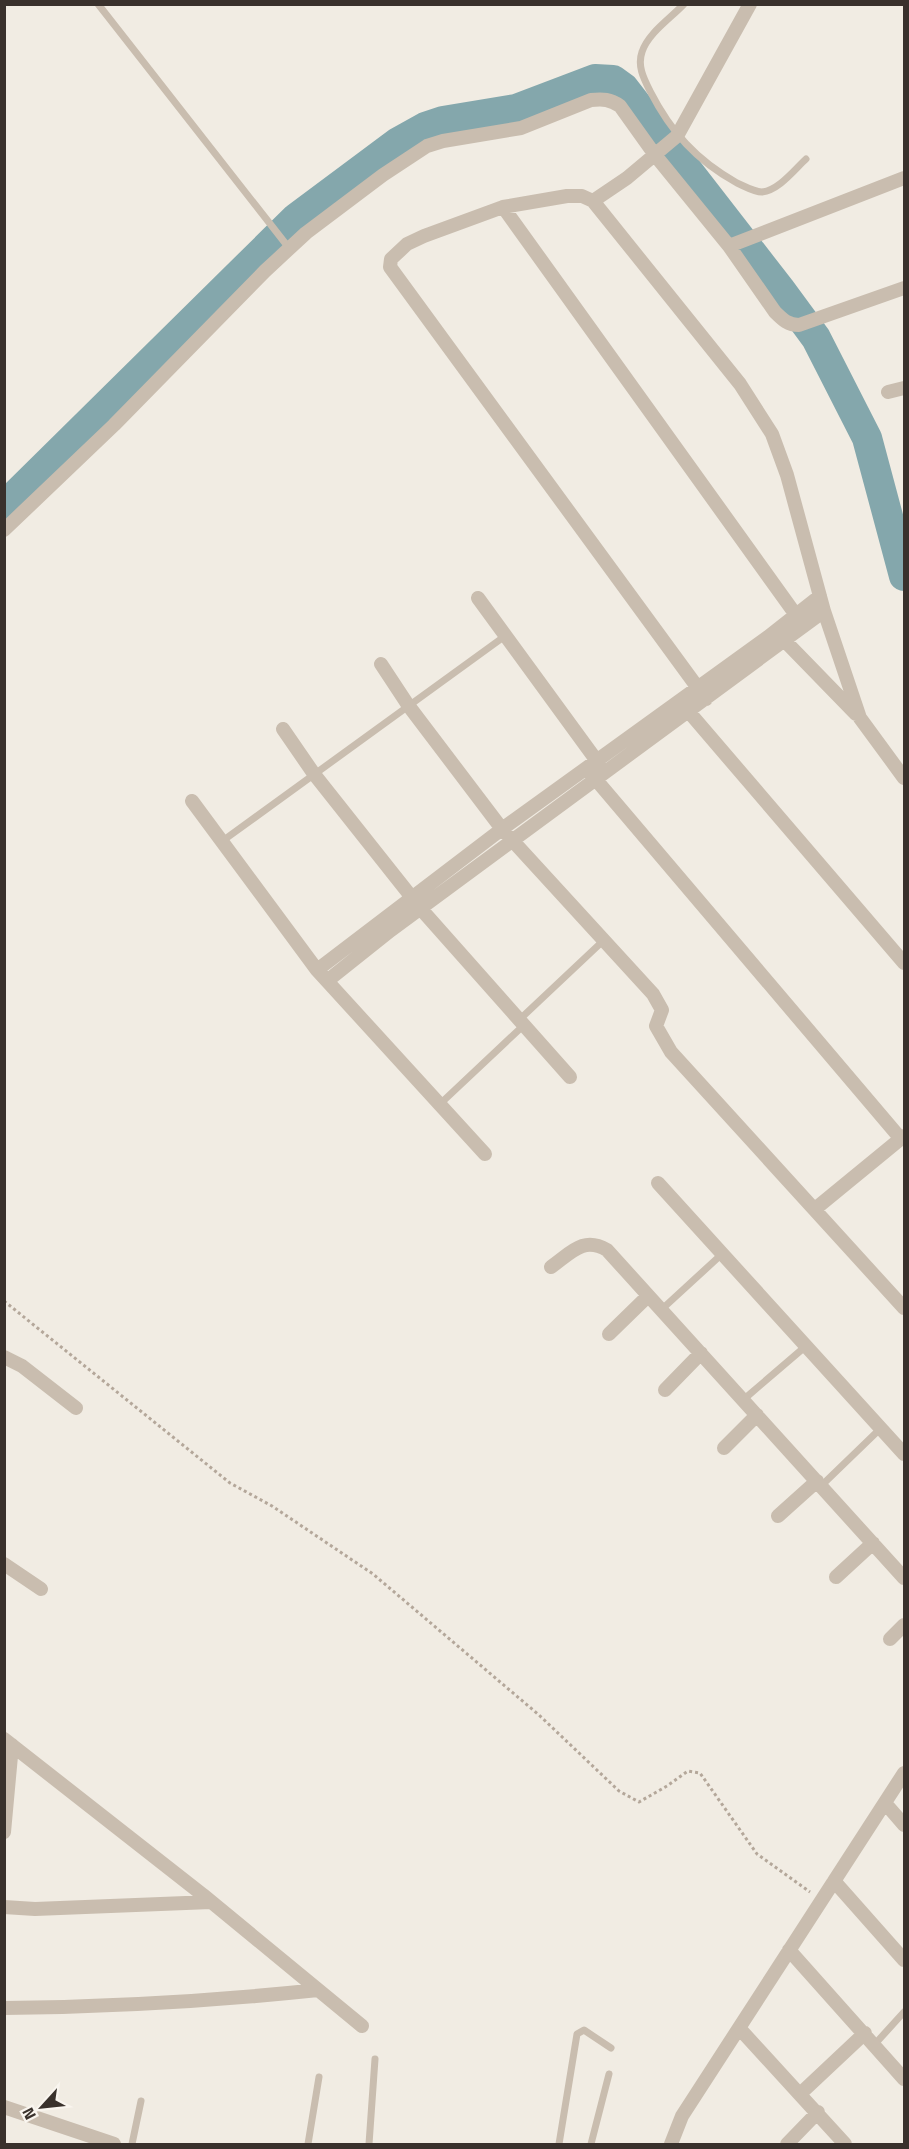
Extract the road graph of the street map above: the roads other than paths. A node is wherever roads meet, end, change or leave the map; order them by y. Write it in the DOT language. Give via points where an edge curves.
graph roads {
  1 [pos="98,4"];
  2 [pos="684,4"];
  3 [pos="750,4"];
  4 [pos="677,136"];
  5 [pos="655,155"];
  6 [pos="806,159"];
  7 [pos="904,178"];
  8 [pos="593,201"];
  9 [pos="503,207"];
  10 [pos="733,245"];
  11 [pos="289,248"];
  12 [pos="904,288"];
  13 [pos="904,388"];
  14 [pos="888,392"];
  15 [pos="4,530"];
  16 [pos="820,596"];
  17 [pos="478,598"];
  18 [pos="824,611"];
  19 [pos="800,621"];
  20 [pos="505,636"];
  21 [pos="785,641"];
  22 [pos="381,664"];
  23 [pos="702,693"];
  24 [pos="408,705"];
  25 [pos="684,706"];
  26 [pos="860,718"];
  27 [pos="283,729"];
  28 [pos="596,770"];
  29 [pos="314,774"];
  30 [pos="904,778"];
  31 [pos="192,801"];
  32 [pos="502,829"];
  33 [pos="513,840"];
  34 [pos="221,842"];
  35 [pos="416,904"];
  36 [pos="604,940"];
  37 [pos="904,963"];
  38 [pos="317,970"];
  39 [pos="327,981"];
  40 [pos="521,1023"];
  41 [pos="570,1077"];
  42 [pos="440,1104"];
  43 [pos="903,1138"];
  44 [pos="485,1154"];
  45 [pos="658,1183"];
  46 [pos="815,1209"];
  47 [pos="722,1254"];
  48 [pos="551,1267"];
  49 [pos="648,1296"];
  50 [pos="904,1308"];
  51 [pos="661,1310"];
  52 [pos="609,1334"];
  53 [pos="806,1346"];
  54 [pos="700,1353"];
  55 [pos="4,1357"];
  56 [pos="665,1390"];
  57 [pos="743,1400"];
  58 [pos="76,1408"];
  59 [pos="757,1415"];
  60 [pos="881,1428"];
  61 [pos="724,1448"];
  62 [pos="904,1454"];
  63 [pos="819,1484"];
  64 [pos="778,1516"];
  65 [pos="873,1543"];
  66 [pos="4,1564"];
  67 [pos="903,1574"];
  68 [pos="836,1577"];
  69 [pos="41,1589"];
  70 [pos="904,1625"];
  71 [pos="890,1639"];
  72 [pos="8,1742"];
  73 [pos="904,1773"];
  74 [pos="885,1803"];
  75 [pos="904,1825"];
  76 [pos="4,1832"];
  77 [pos="834,1881"];
  78 [pos="211,1902"];
  79 [pos="4,1907"];
  80 [pos="789,1950"];
  81 [pos="904,1960"];
  82 [pos="318,1990"];
  83 [pos="4,2008"];
  84 [pos="904,2012"];
  85 [pos="362,2026"];
  86 [pos="739,2028"];
  87 [pos="865,2033"];
  88 [pos="875,2044"];
  89 [pos="611,2048"];
  90 [pos="375,2059"];
  91 [pos="609,2074"];
  92 [pos="320,2077"];
  93 [pos="904,2079"];
  94 [pos="800,2094"];
  95 [pos="141,2101"];
  96 [pos="4,2107"];
  97 [pos="818,2112"];
  98 [pos="114,2145"];
  99 [pos="132,2145"];
  100 [pos="308,2145"];
  101 [pos="369,2145"];
  102 [pos="559,2145"];
  103 [pos="591,2145"];
  104 [pos="671,2145"];
  105 [pos="787,2145"];
  106 [pos="845,2145"];
  1 -- 11 [label="lane"];
  2 -- 4 [label="lane" via="651,37 640,60 642,75"];
  3 -- 4 [label="street"];
  4 -- 5 [label="street"];
  4 -- 6 [label="lane" via="724,176 761,192 773,189"];
  5 -- 8 [label="street"];
  5 -- 10 [label="street"];
  5 -- 11 [label="street" via="620,106 613,101 591,100 520,129 427,146"];
  7 -- 10 [label="street"];
  8 -- 9 [label="street" via="567,196"];
  8 -- 16 [label="street" via="740,384 772,434"];
  9 -- 19 [label="street"];
  9 -- 23 [label="street" via="407,244 391,259 390,267"];
  10 -- 12 [label="street" via="775,312 791,325 819,320"];
  11 -- 15 [label="street"];
  13 -- 14 [label="street"];
  16 -- 18 [label="street"];
  16 -- 19 [label="street"];
  17 -- 20 [label="street"];
  18 -- 19 [label="street"];
  18 -- 26 [label="street"];
  19 -- 21 [label="street"];
  19 -- 23 [label="street"];
  20 -- 24 [label="lane"];
  20 -- 28 [label="street"];
  21 -- 23 [label="street"];
  21 -- 26 [label="street"];
  22 -- 24 [label="street"];
  23 -- 25 [label="street"];
  24 -- 29 [label="lane"];
  24 -- 32 [label="street"];
  25 -- 28 [label="street"];
  25 -- 37 [label="street"];
  26 -- 30 [label="street"];
  27 -- 29 [label="street"];
  28 -- 32 [label="street"];
  28 -- 33 [label="street"];
  28 -- 43 [label="street"];
  29 -- 34 [label="lane"];
  29 -- 35 [label="street"];
  31 -- 34 [label="street"];
  32 -- 33 [label="street"];
  32 -- 35 [label="street"];
  33 -- 35 [label="street"];
  33 -- 36 [label="street"];
  34 -- 38 [label="street"];
  35 -- 38 [label="street"];
  35 -- 39 [label="street"];
  35 -- 40 [label="street"];
  36 -- 40 [label="lane"];
  36 -- 46 [label="street" via="659,1003 662,1010 656,1026 670,1052"];
  38 -- 39 [label="street"];
  39 -- 42 [label="street"];
  40 -- 41 [label="street"];
  40 -- 42 [label="lane"];
  42 -- 44 [label="street"];
  43 -- 46 [label="street"];
  45 -- 47 [label="street"];
  46 -- 50 [label="street"];
  47 -- 51 [label="lane"];
  47 -- 53 [label="street"];
  48 -- 49 [label="street" via="578,1247 598,1245"];
  49 -- 51 [label="street"];
  49 -- 52 [label="street"];
  51 -- 54 [label="street"];
  53 -- 57 [label="lane"];
  53 -- 60 [label="street"];
  54 -- 56 [label="street"];
  54 -- 57 [label="street"];
  55 -- 58 [label="street" via="22,1366"];
  57 -- 59 [label="street"];
  59 -- 61 [label="street"];
  59 -- 63 [label="street"];
  60 -- 62 [label="street"];
  60 -- 63 [label="lane"];
  63 -- 64 [label="street"];
  63 -- 65 [label="street"];
  65 -- 67 [label="street"];
  65 -- 68 [label="street"];
  66 -- 69 [label="street"];
  70 -- 71 [label="street"];
  72 -- 76 [label="street"];
  72 -- 78 [label="street"];
  73 -- 74 [label="street"];
  74 -- 75 [label="street"];
  74 -- 77 [label="street"];
  77 -- 80 [label="street"];
  77 -- 81 [label="street"];
  78 -- 79 [label="street"];
  78 -- 82 [label="street"];
  80 -- 86 [label="street"];
  80 -- 87 [label="street"];
  82 -- 83 [label="street" via="244,1998"];
  82 -- 85 [label="street"];
  84 -- 88 [label="lane"];
  86 -- 94 [label="street"];
  86 -- 104 [label="street" via="682,2116"];
  87 -- 88 [label="street"];
  87 -- 94 [label="street"];
  88 -- 93 [label="street"];
  89 -- 102 [label="lane" via="584,2030 577,2034"];
  90 -- 101 [label="lane"];
  91 -- 103 [label="lane"];
  92 -- 100 [label="lane"];
  94 -- 97 [label="street"];
  95 -- 99 [label="lane"];
  96 -- 98 [label="street"];
  97 -- 105 [label="street"];
  97 -- 106 [label="street"];
}
